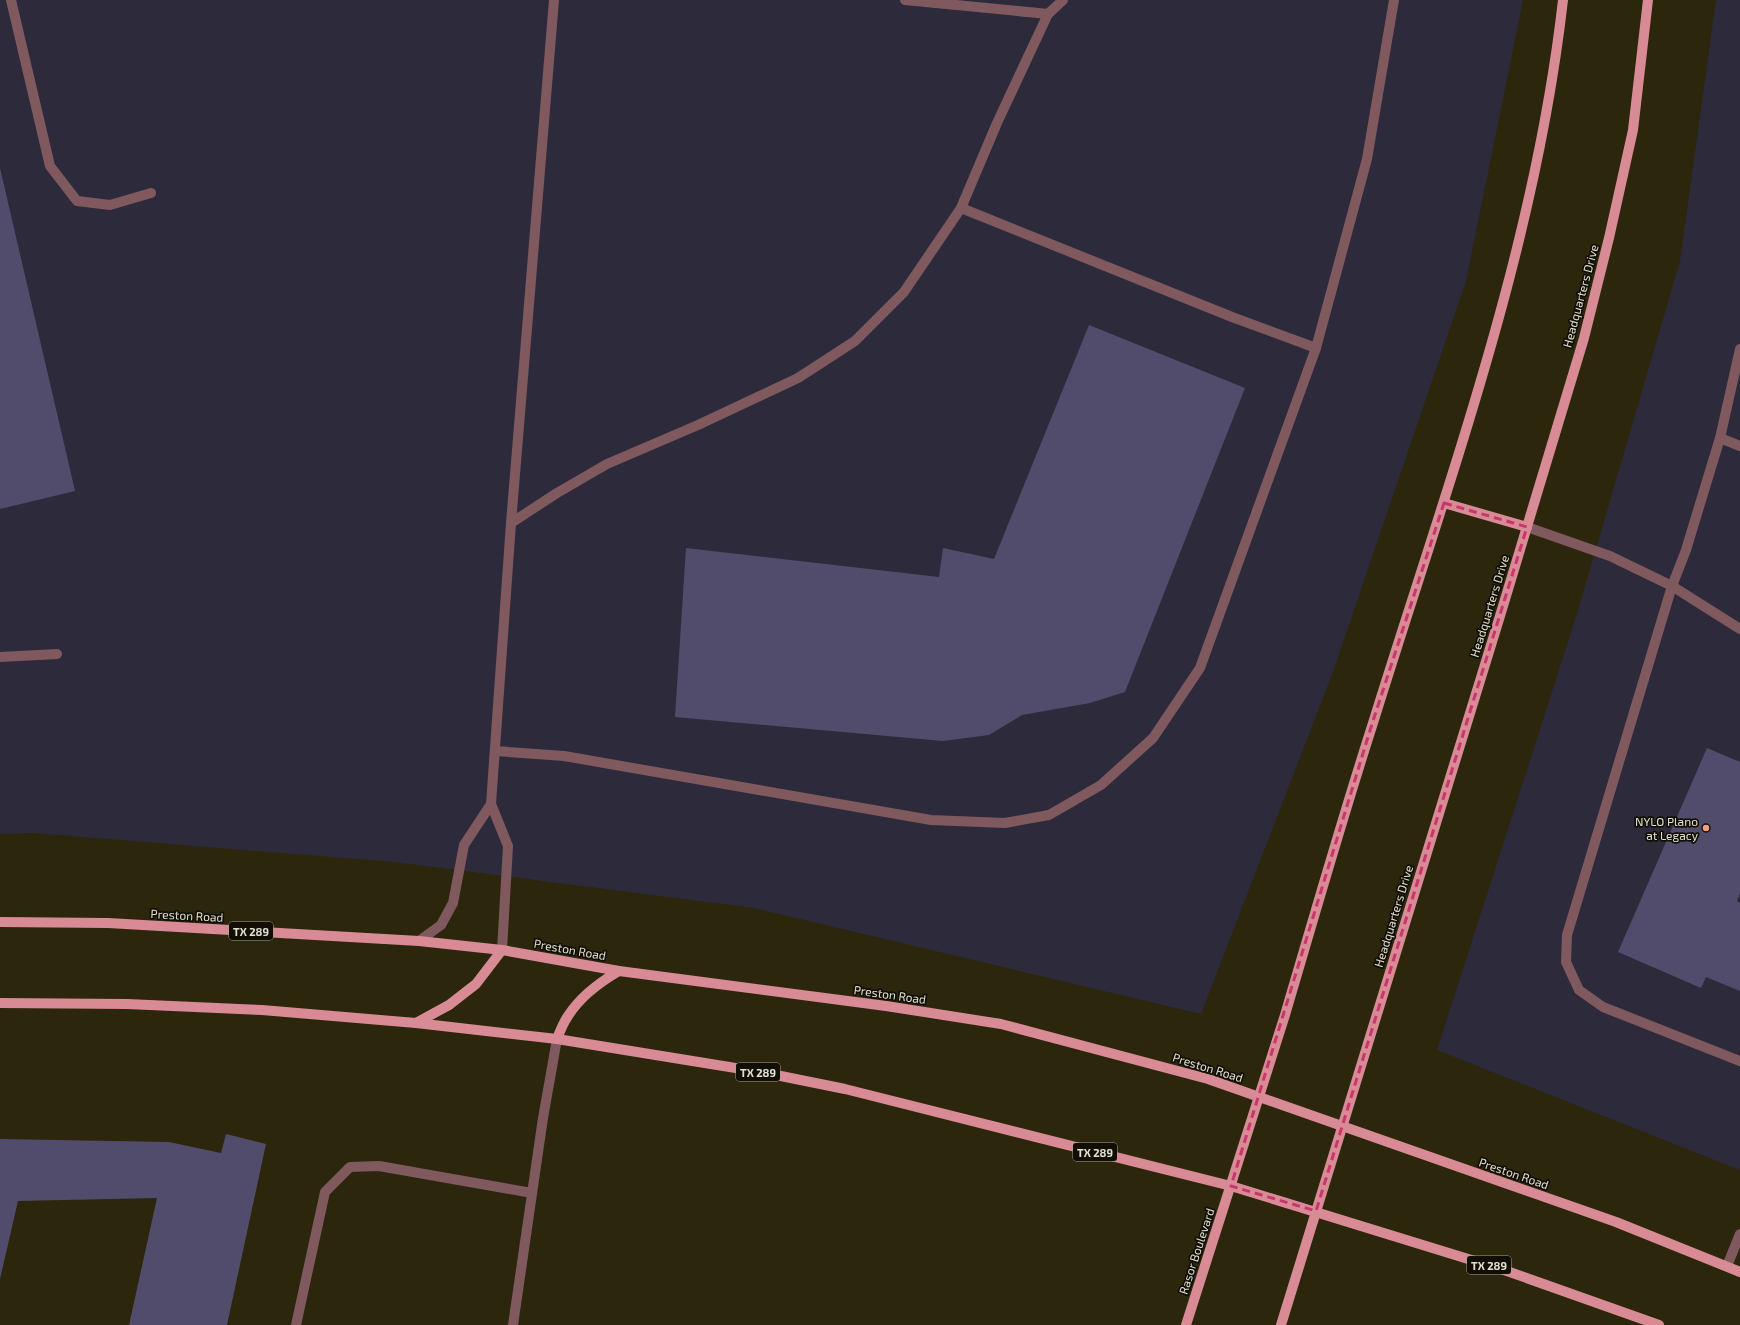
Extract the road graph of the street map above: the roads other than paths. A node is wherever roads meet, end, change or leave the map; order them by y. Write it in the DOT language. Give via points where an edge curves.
graph roads {
  1 [pos="11,0"];
  2 [pos="554,0"];
  3 [pos="905,0"];
  4 [pos="1063,0"];
  5 [pos="1394,0"];
  6 [pos="1562,0"];
  7 [pos="1648,0"];
  8 [pos="1048,14"];
  9 [pos="151,193"];
  10 [pos="961,208"];
  11 [pos="1316,348"];
  12 [pos="1740,349"];
  13 [pos="1720,438"];
  14 [pos="1740,446"];
  15 [pos="1444,504"];
  16 [pos="511,523"];
  17 [pos="1527,527"];
  18 [pos="1672,586"];
  19 [pos="1740,629"];
  20 [pos="57,654"];
  21 [pos="0,656"];
  22 [pos="494,751"];
  23 [pos="491,804"];
  24 [pos="0,922"];
  25 [pos="419,941"];
  26 [pos="502,950"];
  27 [pos="619,971"];
  28 [pos="0,1003"];
  29 [pos="416,1023"];
  30 [pos="556,1038"];
  31 [pos="1740,1062"];
  32 [pos="1259,1097"];
  33 [pos="1342,1126"];
  34 [pos="1231,1186"];
  35 [pos="532,1193"];
  36 [pos="1316,1211"];
  37 [pos="1740,1234"];
  38 [pos="1727,1266"];
  39 [pos="1740,1272"];
  40 [pos="296,1325"];
  41 [pos="513,1325"];
  42 [pos="1186,1325"];
  43 [pos="1281,1325"];
  44 [pos="1659,1325"];
  1 -- 9 [label="street" via="50,166 77,201 110,205"];
  2 -- 16 [label="street"];
  3 -- 8 [label="street"];
  4 -- 8 [label="street"];
  5 -- 11 [label="street" via="1367,159"];
  6 -- 15 [label="main road" via="1545,115 1520,236 1479,389"];
  7 -- 17 [label="main road, Headquarters Drive" via="1633,130 1609,238 1584,338"];
  8 -- 10 [label="street"];
  10 -- 11 [label="street" via="1232,318"];
  10 -- 16 [label="street" via="904,292 856,341 798,378 607,464"];
  11 -- 22 [label="street" via="1200,668 1153,738 1101,785 1050,815 1005,823 931,820 564,756"];
  12 -- 13 [label="street"];
  13 -- 14 [label="street"];
  13 -- 18 [label="street" via="1686,550"];
  15 -- 17 [label="main road"];
  15 -- 32 [label="main road" via="1372,724"];
  16 -- 22 [label="street"];
  17 -- 18 [label="street" via="1610,556"];
  17 -- 33 [label="main road, Headquarters Drive"];
  18 -- 19 [label="street"];
  18 -- 31 [label="street" via="1567,935 1566,962 1579,990 1603,1007"];
  20 -- 21 [label="street"];
  22 -- 23 [label="street"];
  23 -- 25 [label="street" via="464,845 452,903 441,925"];
  23 -- 26 [label="street" via="508,846"];
  24 -- 25 [label="main road, Preston Road / TX 289" via="108,923"];
  25 -- 26 [label="main road, Preston Road / TX 289"];
  26 -- 27 [label="main road, Preston Road / TX 289"];
  26 -- 29 [label="main road" via="476,984 449,1005"];
  27 -- 30 [label="main road" via="600,982 580,1003 568,1016"];
  27 -- 32 [label="main road, Preston Road / TX 289" via="886,1006 1001,1024 1208,1079"];
  28 -- 29 [label="main road, TX 289" via="127,1004 262,1010"];
  29 -- 30 [label="main road, TX 289"];
  30 -- 34 [label="main road, TX 289" via="766,1073 845,1089"];
  30 -- 35 [label="street"];
  32 -- 33 [label="main road, Preston Road / TX 289"];
  32 -- 34 [label="main road"];
  33 -- 36 [label="main road, Headquarters Drive"];
  33 -- 38 [label="main road, Preston Road / TX 289" via="1616,1222"];
  34 -- 36 [label="main road, TX 289"];
  34 -- 42 [label="main road, Rasor Boulevard"];
  35 -- 40 [label="street" via="379,1166 350,1167 325,1192"];
  35 -- 41 [label="street"];
  36 -- 43 [label="main road"];
  36 -- 44 [label="main road, TX 289" via="1504,1270"];
  37 -- 38 [label="street"];
  38 -- 39 [label="main road, Preston Road / TX 289"];
}
